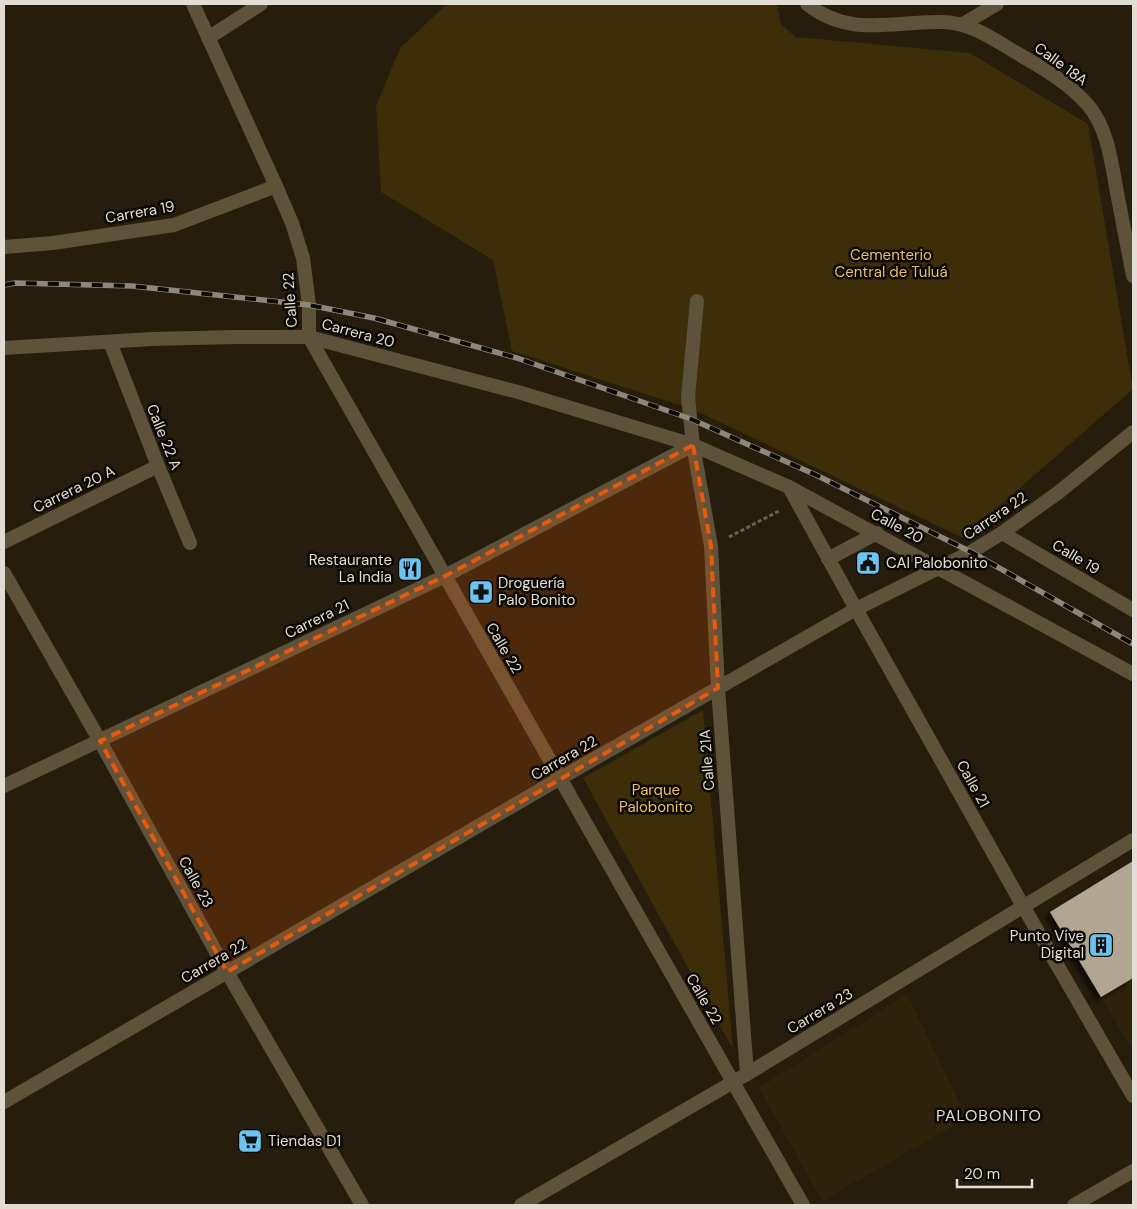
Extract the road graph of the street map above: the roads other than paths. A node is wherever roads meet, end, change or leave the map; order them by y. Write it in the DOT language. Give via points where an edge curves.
graph roads {
  1 [pos="193,4"];
  2 [pos="262,4"];
  3 [pos="807,4"];
  4 [pos="997,4"];
  5 [pos="963,24"];
  6 [pos="208,38"];
  7 [pos="276,186"];
  8 [pos="4,247"];
  9 [pos="1133,276"];
  10 [pos="697,301"];
  11 [pos="309,337"];
  12 [pos="110,342"];
  13 [pos="4,348"];
  14 [pos="1133,432"];
  15 [pos="693,445"];
  16 [pos="158,466"];
  17 [pos="789,486"];
  18 [pos="877,533"];
  19 [pos="1002,533"];
  20 [pos="4,542"];
  21 [pos="190,543"];
  22 [pos="828,559"];
  23 [pos="941,568"];
  24 [pos="4,573"];
  25 [pos="445,576"];
  26 [pos="856,609"];
  27 [pos="1133,610"];
  28 [pos="1133,674"];
  29 [pos="718,688"];
  30 [pos="100,741"];
  31 [pos="559,779"];
  32 [pos="4,786"];
  33 [pos="1133,840"];
  34 [pos="1023,906"];
  35 [pos="227,972"];
  36 [pos="747,1074"];
  37 [pos="733,1082"];
  38 [pos="1133,1096"];
  39 [pos="4,1102"];
  40 [pos="1133,1171"];
  41 [pos="362,1205"];
  42 [pos="521,1205"];
  43 [pos="804,1205"];
  44 [pos="1074,1205"];
  1 -- 6 [label="street, Calle 22"];
  2 -- 6 [label="street"];
  3 -- 5 [label="street" via="842,23 865,26"];
  4 -- 5 [label="street"];
  5 -- 9 [label="street, Calle 18A" via="1072,88 1089,106 1101,126 1108,148"];
  6 -- 7 [label="street, Calle 22"];
  7 -- 8 [label="street, Carrera 19" via="174,225"];
  7 -- 11 [label="street, Calle 22" via="303,258"];
  10 -- 15 [label="street, Calle 21A" via="688,397"];
  11 -- 12 [label="street, Carrera 20"];
  11 -- 15 [label="street, Carrera 20" via="518,392"];
  11 -- 25 [label="street, Calle 22"];
  12 -- 13 [label="street, Carrera 20"];
  12 -- 16 [label="street, Calle 22 A"];
  14 -- 19 [label="street, Carrera 22"];
  15 -- 17 [label="street, Calle 20"];
  15 -- 25 [label="street, Carrera 21"];
  15 -- 29 [label="street, Calle 21A" via="711,546"];
  16 -- 20 [label="street, Carrera 20 A"];
  16 -- 21 [label="street, Calle 22 A"];
  17 -- 18 [label="street, Calle 20"];
  17 -- 22 [label="street, Calle 21"];
  18 -- 22 [label="street"];
  18 -- 23 [label="street, Calle 20"];
  19 -- 23 [label="street, Carrera 22"];
  19 -- 27 [label="street, Calle 19"];
  22 -- 26 [label="street, Calle 21"];
  23 -- 26 [label="street, Carrera 22"];
  23 -- 28 [label="street, Calle 20"];
  24 -- 30 [label="street, Calle 23"];
  25 -- 30 [label="street, Carrera 21"];
  25 -- 31 [label="street, Calle 22"];
  26 -- 29 [label="street, Carrera 22"];
  26 -- 34 [label="street, Calle 21"];
  29 -- 31 [label="street, Carrera 22"];
  29 -- 36 [label="street, Calle 21A"];
  30 -- 32 [label="street, Carrera 21"];
  30 -- 35 [label="street, Calle 23"];
  31 -- 35 [label="street, Carrera 22"];
  31 -- 37 [label="street, Calle 22"];
  33 -- 34 [label="street, Carrera 23"];
  34 -- 36 [label="street, Carrera 23"];
  34 -- 38 [label="street, Calle 21"];
  35 -- 39 [label="street, Carrera 22"];
  35 -- 41 [label="street, Calle 23"];
  36 -- 37 [label="street, Carrera 23"];
  37 -- 42 [label="street, Carrera 23"];
  37 -- 43 [label="street, Calle 22"];
  40 -- 44 [label="street"];
}
